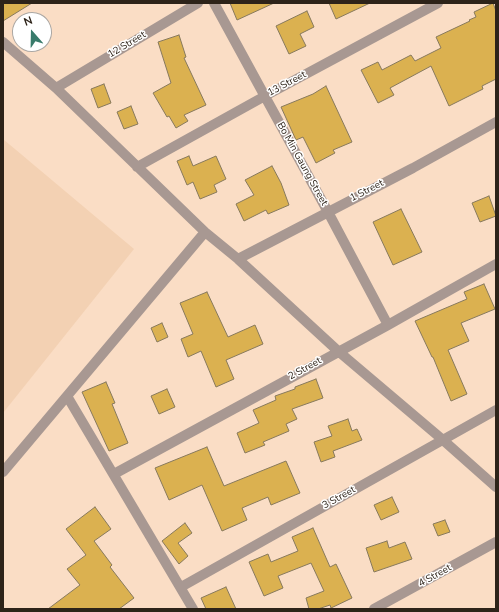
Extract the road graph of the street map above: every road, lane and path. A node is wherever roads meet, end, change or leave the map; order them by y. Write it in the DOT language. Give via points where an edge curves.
graph roads {
  1 [pos="198,3"];
  2 [pos="214,3"];
  3 [pos="438,3"];
  4 [pos="3,42"];
  5 [pos="56,88"];
  6 [pos="265,96"];
  7 [pos="496,122"];
  8 [pos="138,167"];
  9 [pos="328,212"];
  10 [pos="205,232"];
  11 [pos="238,259"];
  12 [pos="496,264"];
  13 [pos="388,325"];
  14 [pos="338,351"];
  15 [pos="66,396"];
  16 [pos="496,410"];
  17 [pos="443,440"];
  18 [pos="3,472"];
  19 [pos="114,474"];
  20 [pos="496,488"];
  21 [pos="496,542"];
  22 [pos="181,587"];
  23 [pos="193,609"];
  24 [pos="374,609"];
  1 -- 5 [label="street, 12 Street"];
  2 -- 6 [label="street, Bo Min Gaung Street"];
  3 -- 6 [label="street, 13 Street"];
  4 -- 5 [label="street"];
  5 -- 8 [label="street"];
  6 -- 8 [label="street, 13 Street"];
  6 -- 9 [label="street, Bo Min Gaung Street"];
  7 -- 9 [label="street, 1 Street"];
  8 -- 10 [label="street"];
  9 -- 11 [label="street, 1 Street"];
  9 -- 13 [label="street, Bo Min Gaung Street"];
  10 -- 11 [label="street"];
  10 -- 15 [label="street"];
  11 -- 14 [label="street"];
  12 -- 13 [label="street, 2 Street"];
  13 -- 14 [label="street, 2 Street"];
  14 -- 17 [label="street"];
  14 -- 19 [label="street, 2 Street"];
  15 -- 18 [label="street"];
  15 -- 19 [label="street"];
  16 -- 17 [label="street, 3 Street"];
  17 -- 20 [label="street"];
  17 -- 22 [label="street, 3 Street"];
  19 -- 22 [label="street"];
  21 -- 24 [label="street, 4 Street"];
  22 -- 23 [label="street"];
}
